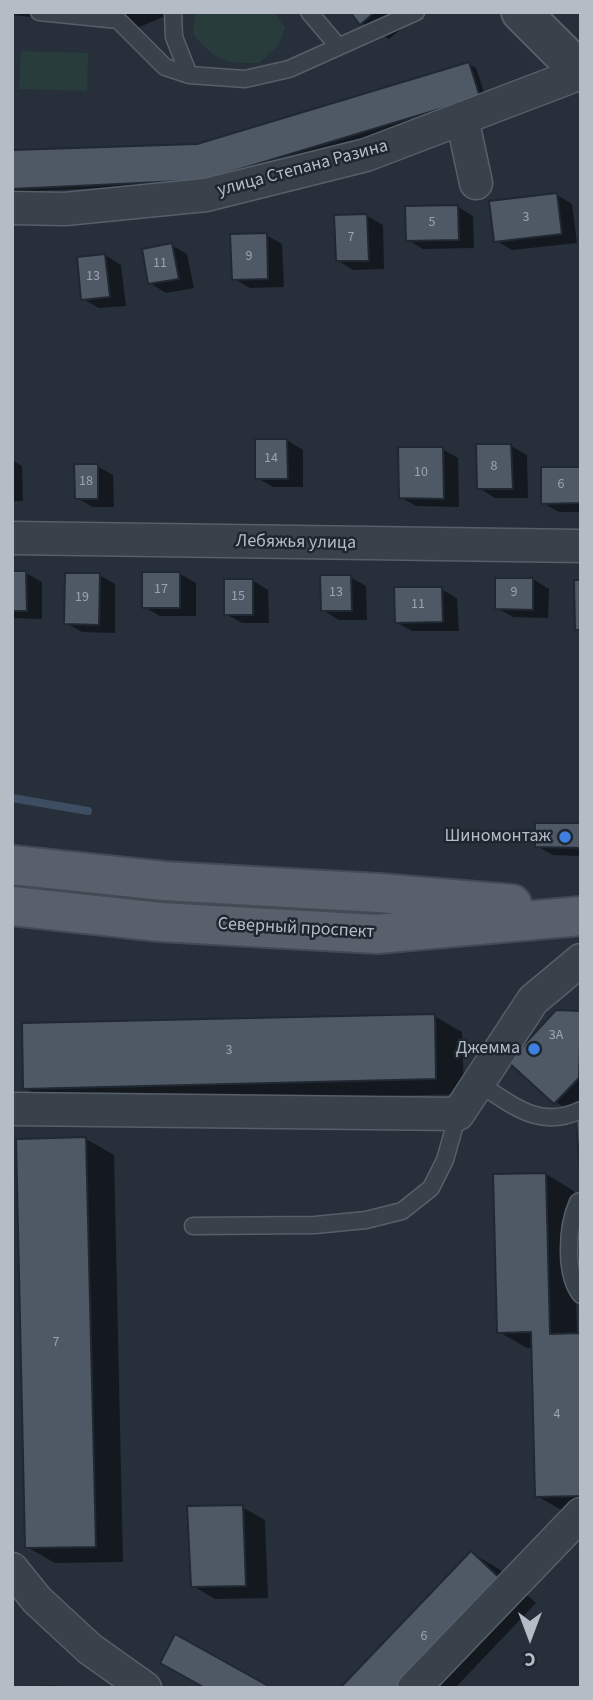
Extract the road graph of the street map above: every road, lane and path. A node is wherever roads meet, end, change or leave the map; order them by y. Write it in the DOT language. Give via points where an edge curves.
graph roads {
  1 [pos="39,12"];
  2 [pos="173,12"];
  3 [pos="309,12"];
  4 [pos="416,12"];
  5 [pos="531,16"];
  6 [pos="338,46"];
  7 [pos="581,72"];
  8 [pos="189,75"];
  9 [pos="462,118"];
  10 [pos="476,183"];
  11 [pos="12,208"];
  12 [pos="12,538"];
  13 [pos="581,546"];
  14 [pos="12,865"];
  15 [pos="12,906"];
  16 [pos="581,909"];
  17 [pos="581,916"];
  18 [pos="581,960"];
  19 [pos="478,1083"];
  20 [pos="12,1110"];
  21 [pos="581,1110"];
  22 [pos="458,1114"];
  23 [pos="581,1201"];
  24 [pos="193,1226"];
  25 [pos="581,1296"];
  26 [pos="581,1514"];
  27 [pos="12,1569"];
  28 [pos="145,1688"];
  29 [pos="414,1688"];
  1 -- 8 [label="lane" via="118,20 165,67"];
  2 -- 8 [label="lane" via="174,37"];
  3 -- 6 [label="lane"];
  4 -- 6 [label="lane"];
  5 -- 7 [label="street"];
  6 -- 8 [label="lane" via="289,69 245,79"];
  7 -- 9 [label="street, улица Степана Разина"];
  9 -- 10 [label="street"];
  9 -- 11 [label="street, улица Степана Разина" via="366,155 206,195 65,209"];
  12 -- 13 [label="street, Лебяжья улица"];
  14 -- 16 [label="main road" via="164,881"];
  15 -- 17 [label="main road, Северный проспект" via="160,922 377,934"];
  18 -- 19 [label="street" via="533,1000"];
  19 -- 21 [label="lane" via="535,1116 565,1117"];
  19 -- 22 [label="street"];
  20 -- 22 [label="street"];
  22 -- 24 [label="lane" via="445,1160 431,1188 402,1211 315,1225"];
  23 -- 25 [label="lane" via="572,1216 568,1240 575,1287"];
  26 -- 29 [label="street"];
  27 -- 28 [label="street" via="37,1600 90,1649"];
}
